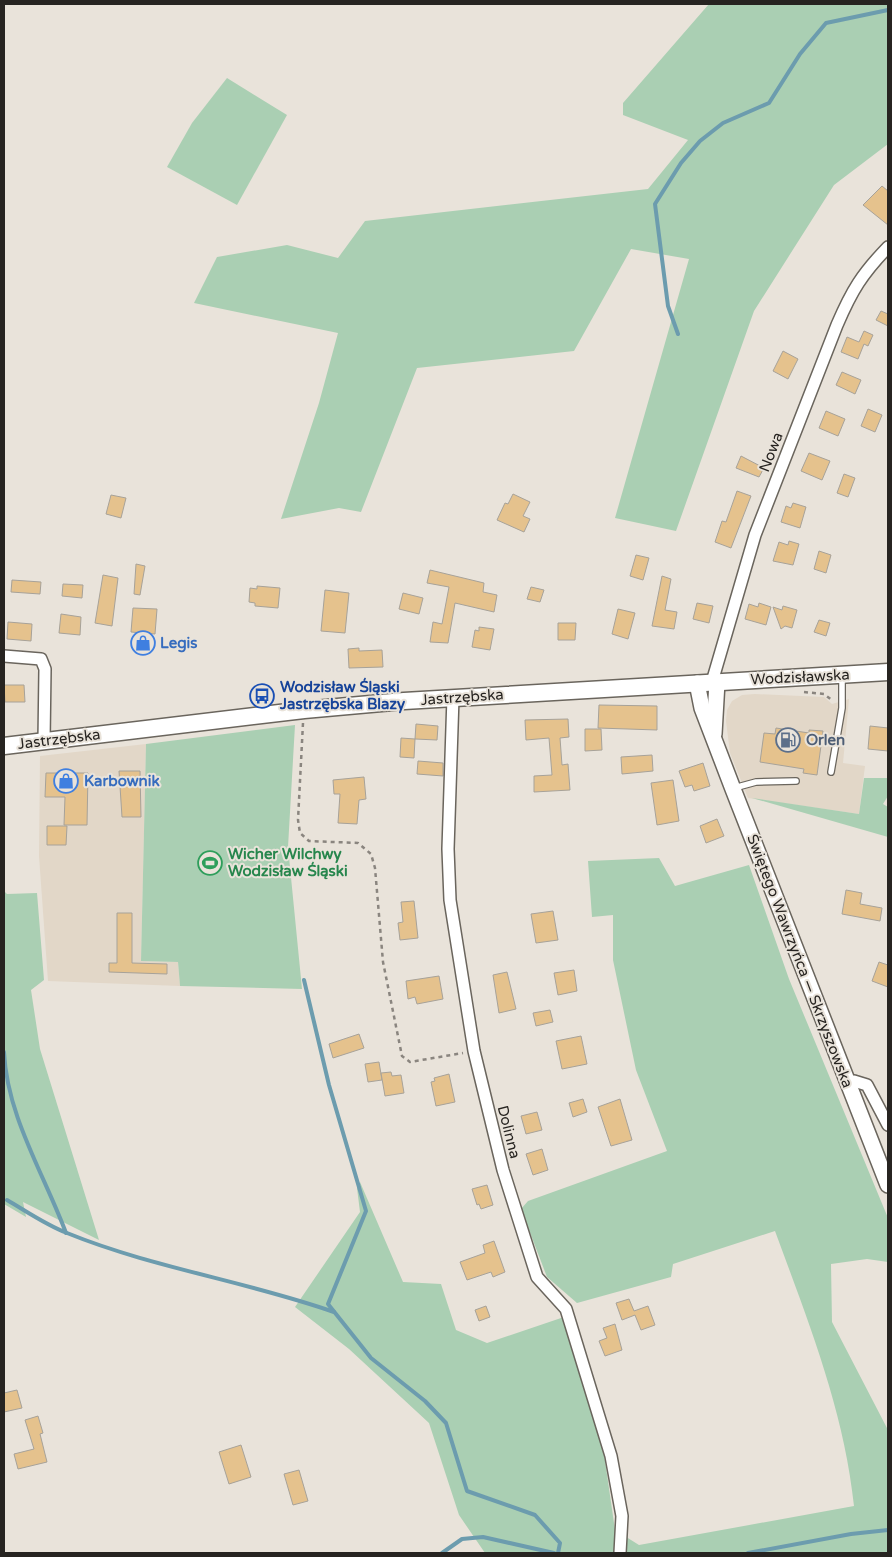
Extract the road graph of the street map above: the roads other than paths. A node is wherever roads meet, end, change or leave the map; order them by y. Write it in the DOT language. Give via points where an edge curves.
graph roads {
  1 [pos="888,247"];
  2 [pos="4,656"];
  3 [pos="888,672"];
  4 [pos="842,676"];
  5 [pos="709,682"];
  6 [pos="453,697"];
  7 [pos="44,741"];
  8 [pos="4,746"];
  9 [pos="831,772"];
  10 [pos="796,781"];
  11 [pos="732,789"];
  12 [pos="848,1084"];
  13 [pos="888,1125"];
  14 [pos="888,1185"];
  15 [pos="620,1553"];
  1 -- 5 [label="street, Nowa" via="865,271 837,325 754,536"];
  2 -- 7 [label="street" via="41,659 45,669"];
  3 -- 4 [label="main road, Wodzisławska"];
  4 -- 5 [label="main road, Wodzisławska"];
  4 -- 9 [label="lane" via="840,722"];
  5 -- 6 [label="main road, Jastrzębska"];
  5 -- 11 [label="street, Świętego Wawrzyńca — Skrzyszowska" via="714,736"];
  6 -- 7 [label="main road, Jastrzębska" via="304,710"];
  6 -- 15 [label="street, Dolinna" via="448,849 450,900 474,1051 503,1170 536,1277 566,1309 611,1456 622,1516"];
  7 -- 8 [label="main road, Jastrzębska"];
  10 -- 11 [label="lane" via="756,782"];
  11 -- 12 [label="street, Świętego Wawrzyńca — Skrzyszowska"];
  12 -- 13 [label="street" via="854,1081 867,1085"];
  12 -- 14 [label="street, Świętego Wawrzyńca — Skrzyszowska"];
}
